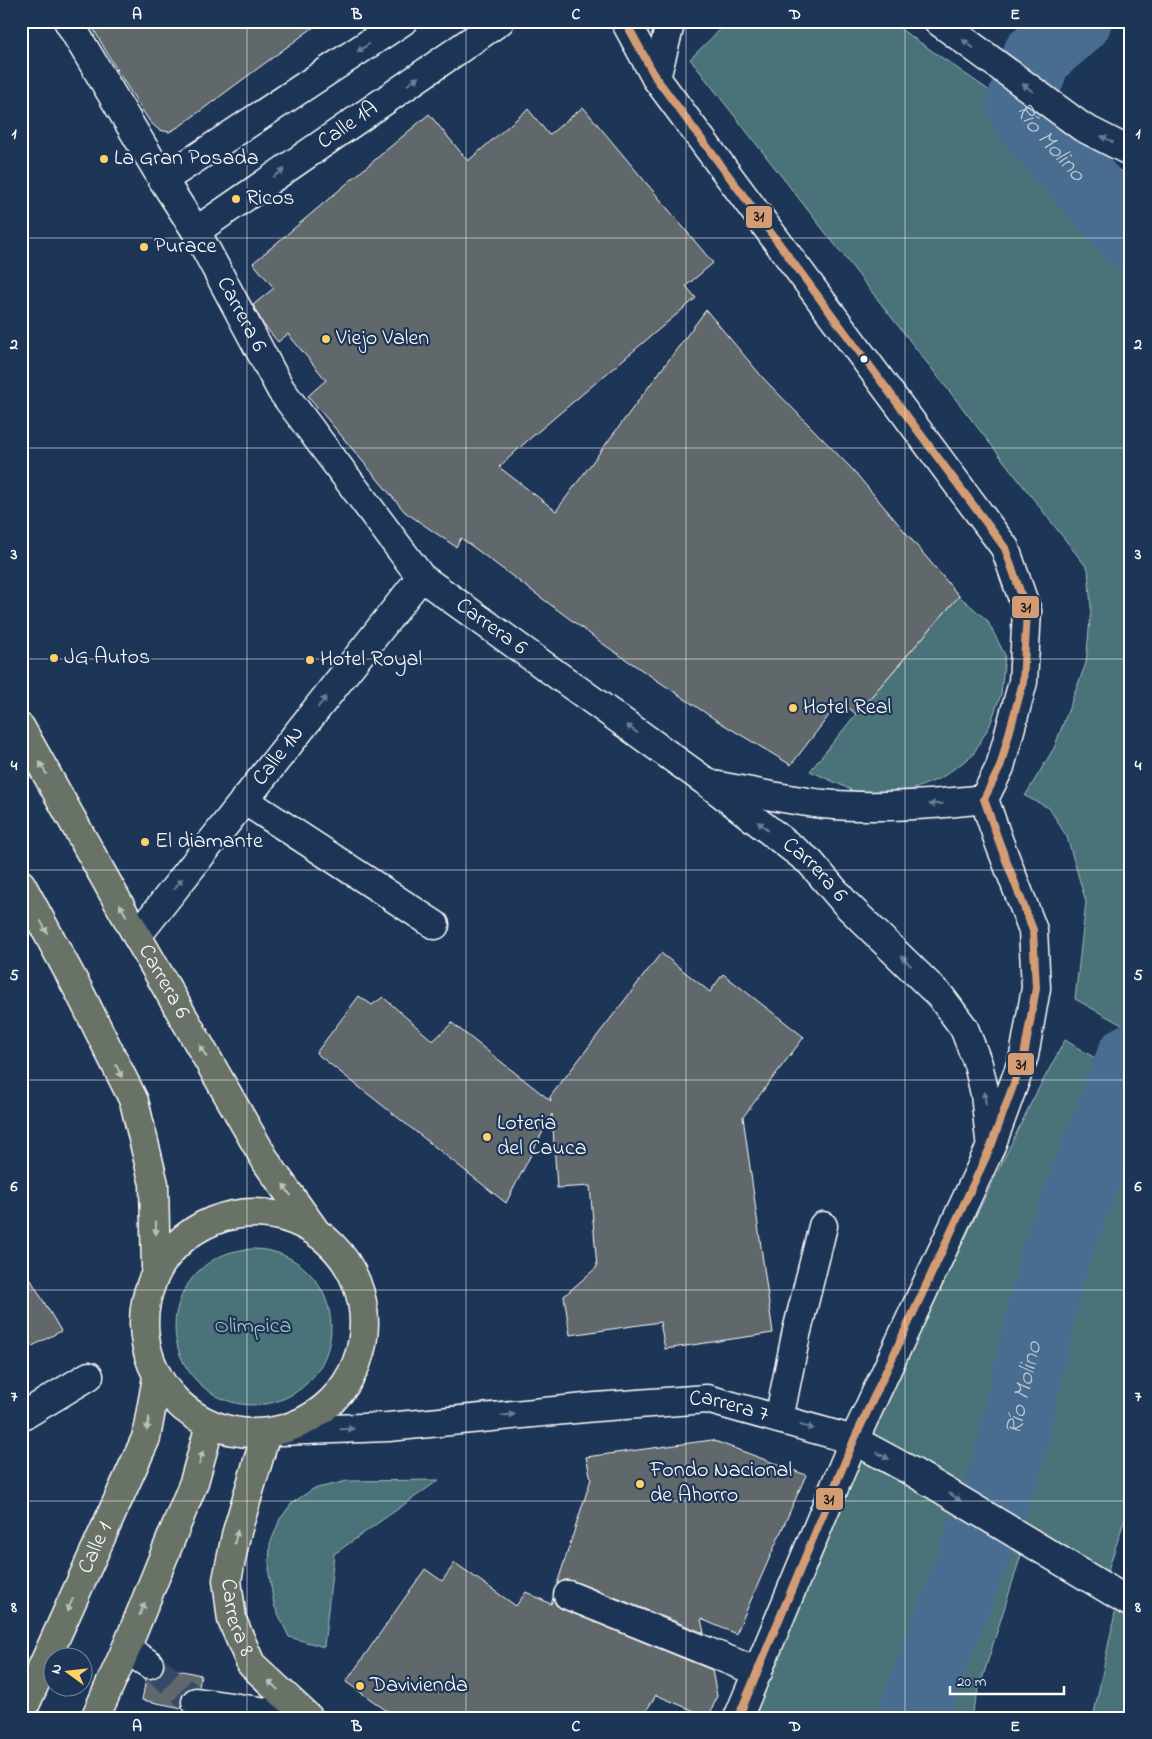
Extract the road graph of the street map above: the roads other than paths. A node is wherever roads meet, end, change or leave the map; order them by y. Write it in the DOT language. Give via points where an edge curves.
graph roads {
  1 [pos="68,21"];
  2 [pos="403,21"];
  3 [pos="500,21"];
  4 [pos="625,21"];
  5 [pos="671,21"];
  6 [pos="938,21"];
  7 [pos="656,78"];
  8 [pos="1131,152"];
  9 [pos="163,180"];
  10 [pos="196,231"];
  11 [pos="420,577"];
  12 [pos="21,728"];
  13 [pos="709,784"];
  14 [pos="984,799"];
  15 [pos="244,800"];
  16 [pos="21,884"];
  17 [pos="435,925"];
  18 [pos="137,936"];
  19 [pos="991,1146"];
  20 [pos="823,1226"];
  21 [pos="315,1230"];
  22 [pos="156,1271"];
  23 [pos="89,1376"];
  24 [pos="157,1376"];
  25 [pos="21,1417"];
  26 [pos="779,1419"];
  27 [pos="210,1425"];
  28 [pos="273,1433"];
  29 [pos="854,1440"];
  30 [pos="568,1595"];
  31 [pos="1131,1603"];
  32 [pos="126,1650"];
  33 [pos="149,1664"];
  34 [pos="758,1672"];
  35 [pos="25,1697"];
  36 [pos="95,1718"];
  37 [pos="212,1718"];
  38 [pos="309,1718"];
  39 [pos="738,1718"];
  1 -- 9 [label="street, Carrera 6"];
  2 -- 9 [label="street, one-way"];
  10 -- 3 [label="street, Calle 1A, one-way"];
  4 -- 7 [label="street"];
  5 -- 7 [label="street"];
  8 -- 6 [label="street, one-way" via="1082,126"];
  7 -- 14 [label="street" via="1005,548 1028,611 1023,682 1000,767"];
  9 -- 10 [label="street, Carrera 6"];
  10 -- 11 [label="street, Carrera 6" via="281,390"];
  13 -- 11 [label="street, Carrera 6, one-way"];
  15 -- 11 [label="street, Calle 1N, one-way"];
  18 -- 12 [label="main road, Carrera 6, one-way"];
  14 -- 13 [label="street, one-way" via="891,806 823,804"];
  19 -- 13 [label="street, Carrera 6, one-way" via="978,1064 964,1028 942,997 846,904 810,862"];
  14 -- 19 [label="street" via="1033,930 1036,988 1024,1056"];
  15 -- 17 [label="street"];
  18 -- 15 [label="street, Calle 1N, one-way"];
  16 -- 22 [label="main road, one-way" via="134,1101 154,1184"];
  21 -- 18 [label="main road, Carrera 6, one-way" via="268,1163"];
  19 -- 29 [label="street"];
  20 -- 26 [label="street"];
  21 -- 22 [label="main road" via="282,1215 245,1212 210,1221 179,1242"];
  21 -- 28 [label="main road" via="342,1255 359,1287 365,1324 359,1360 342,1392 314,1417"];
  22 -- 24 [label="main road" via="144,1306 145,1342"];
  23 -- 25 [label="street"];
  24 -- 27 [label="main road" via="179,1405"];
  24 -- 35 [label="main road, Calle 1, one-way" via="146,1438"];
  28 -- 26 [label="street, Carrera 7, one-way" via="388,1427 707,1399"];
  26 -- 29 [label="street, Carrera 7, one-way"];
  27 -- 28 [label="main road" via="237,1434"];
  32 -- 27 [label="main road, one-way" via="194,1482"];
  38 -- 28 [label="main road, Carrera 8, one-way" via="251,1664 232,1620 227,1580 236,1535"];
  29 -- 31 [label="street, Carrera 7, one-way"];
  29 -- 34 [label="street"];
  30 -- 34 [label="street"];
  32 -- 33 [label="street"];
  32 -- 36 [label="main road"];
  34 -- 39 [label="street"];
  37 -- 38 [label="street" via="196,1702"];
}
